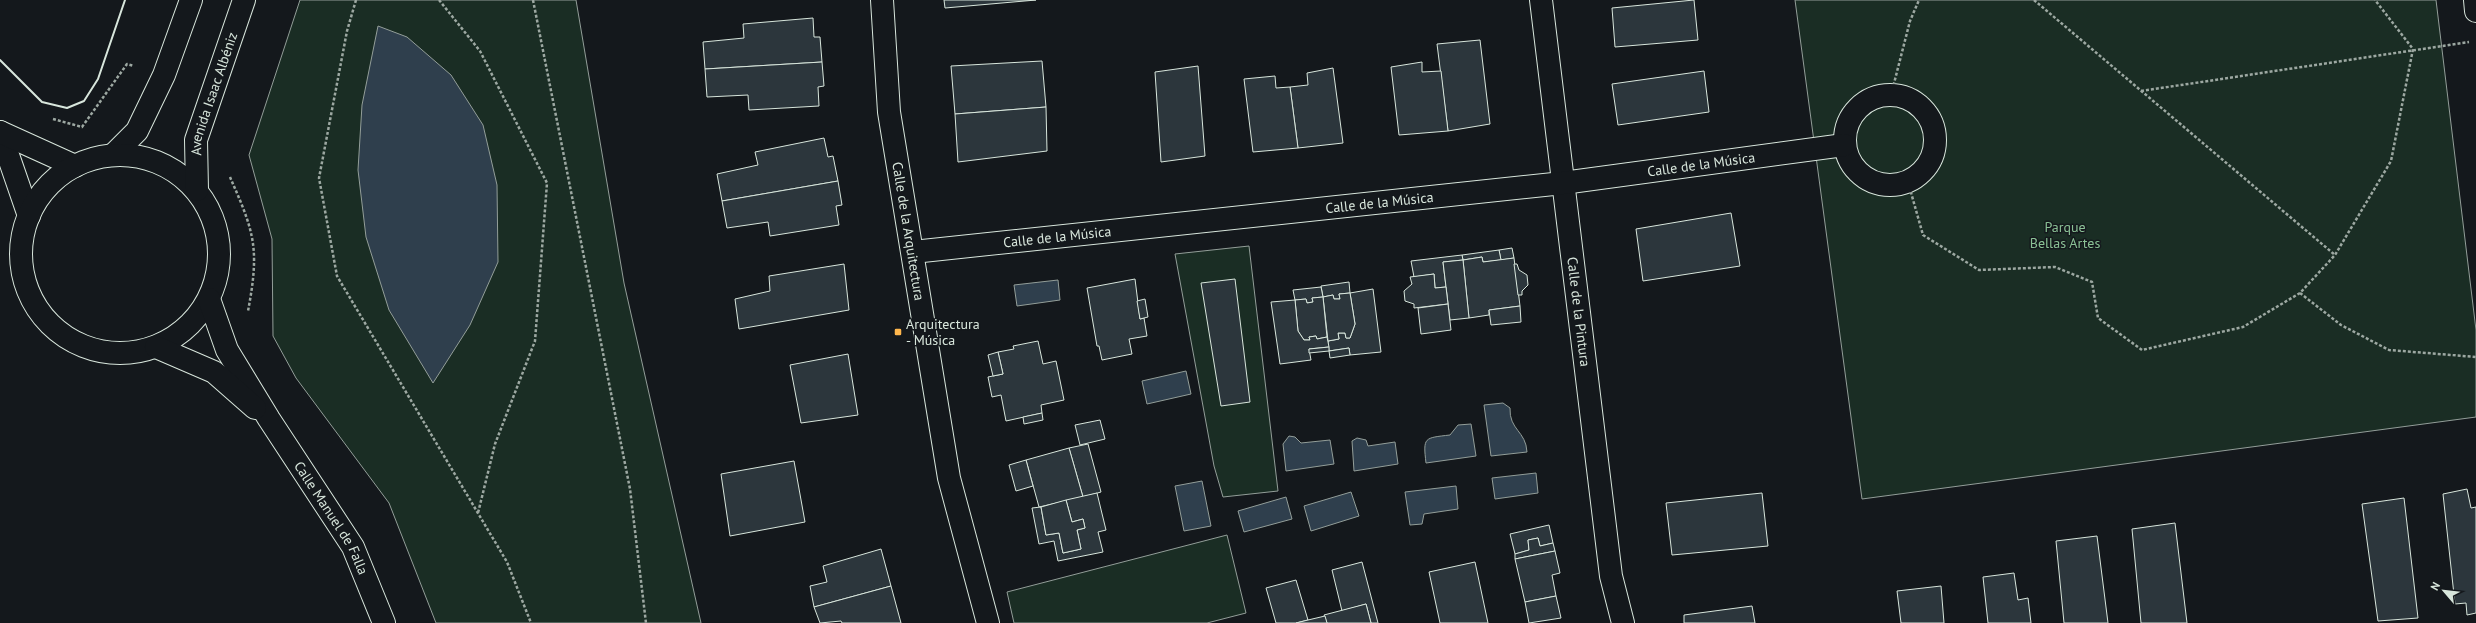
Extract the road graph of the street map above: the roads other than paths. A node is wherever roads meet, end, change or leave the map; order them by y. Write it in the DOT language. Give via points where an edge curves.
graph roads {
  1 [pos="191,0"];
  2 [pos="244,0"];
  3 [pos="882,0"];
  4 [pos="1541,0"];
  5 [pos="2475,0"];
  6 [pos="2476,11"];
  7 [pos="0,132"];
  8 [pos="1844,145"];
  9 [pos="113,155"];
  10 [pos="75,166"];
  11 [pos="1563,184"];
  12 [pos="197,190"];
  13 [pos="29,216"];
  14 [pos="913,252"];
  15 [pos="209,299"];
  16 [pos="156,347"];
  17 [pos="269,419"];
  18 [pos="384,623"];
  19 [pos="988,623"];
  20 [pos="1622,623"];
  1 -- 9 [label="street" via="164,75 137,131"];
  2 -- 12 [label="street, Avenida Isaac Albéniz" via="196,140"];
  3 -- 14 [label="street, Calle de la Arquitectura" via="888,112"];
  4 -- 11 [label="street, Calle de la Pintura"];
  5 -- 6 [label="street"];
  7 -- 10 [label="street"];
  7 -- 13 [label="street"];
  8 -- 8 [label="street" via="1845,130 1857,110 1876,97 1891,95 1906,98 1919,105 1929,117 1934,131 1935,146 1930,161 1922,173 1908,182 1892,186 1875,183 1860,175 1849,162"];
  8 -- 11 [label="street, Calle de la Música"];
  9 -- 10 [label="street"];
  9 -- 12 [label="street" via="152,160 173,169"];
  10 -- 13 [label="street" via="47,187"];
  11 -- 14 [label="street, Calle de la Música"];
  11 -- 20 [label="street, Calle de la Pintura" via="1611,576"];
  12 -- 15 [label="street" via="215,224 220,262"];
  13 -- 16 [label="street" via="22,244 23,273 32,300 49,324 72,341 99,351 128,353"];
  14 -- 19 [label="street, Calle de la Arquitectura" via="949,478"];
  15 -- 16 [label="street" via="196,319 178,335"];
  15 -- 17 [label="street, Calle Manuel de Falla" via="227,350"];
  16 -- 17 [label="street, Calle Manuel de Falla" via="214,372"];
  17 -- 18 [label="street, Calle Manuel de Falla" via="353,547"];
}
